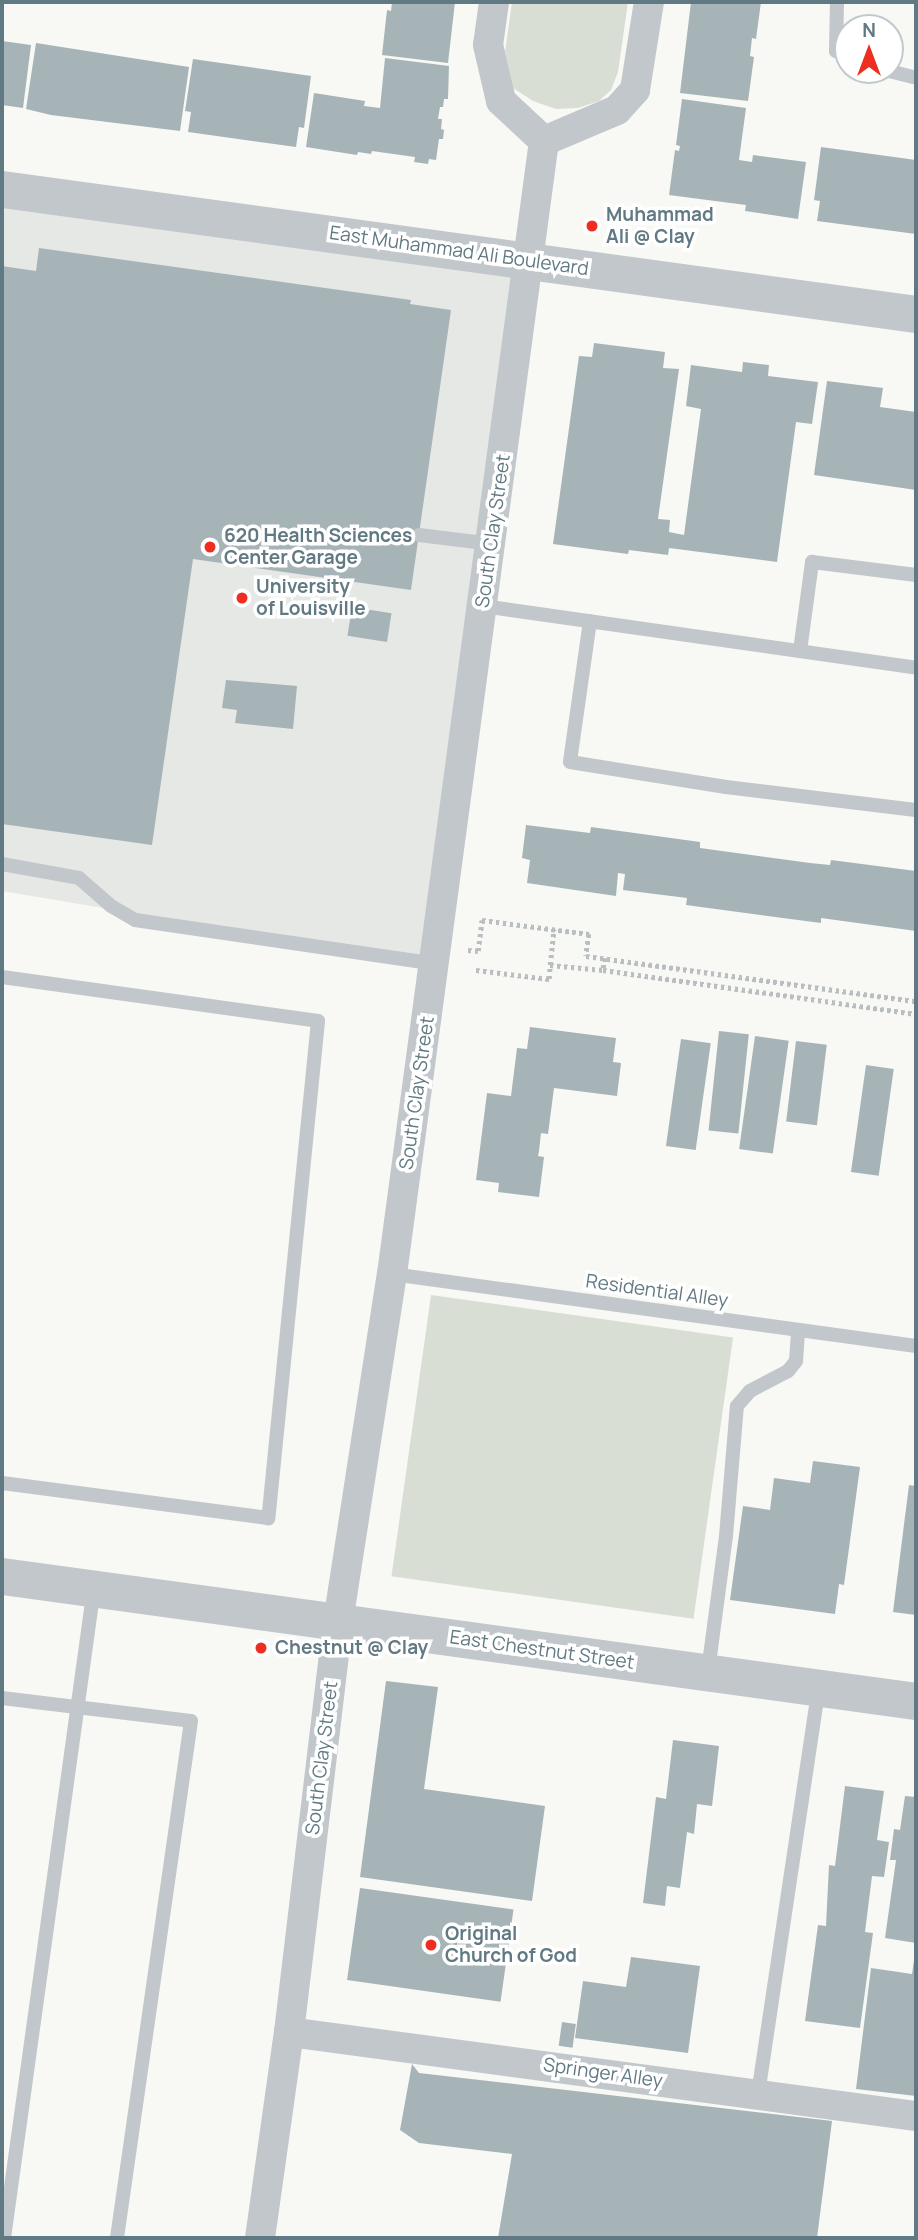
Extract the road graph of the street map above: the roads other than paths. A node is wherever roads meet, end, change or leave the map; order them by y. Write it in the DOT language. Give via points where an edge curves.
graph roads {
  1 [pos="494,2"];
  2 [pos="649,2"];
  3 [pos="544,141"];
  4 [pos="2,189"];
  5 [pos="528,261"];
  6 [pos="916,314"];
  7 [pos="419,536"];
  8 [pos="492,544"];
  9 [pos="916,575"];
  10 [pos="483,606"];
  11 [pos="590,621"];
  12 [pos="800,651"];
  13 [pos="916,668"];
  14 [pos="916,810"];
  15 [pos="2,864"];
  16 [pos="435,964"];
  17 [pos="2,977"];
  18 [pos="392,1274"];
  19 [pos="798,1330"];
  20 [pos="916,1346"];
  21 [pos="2,1483"];
  22 [pos="2,1576"];
  23 [pos="94,1588"];
  24 [pos="338,1622"];
  25 [pos="708,1672"];
  26 [pos="819,1687"];
  27 [pos="2,1699"];
  28 [pos="916,1701"];
  29 [pos="79,1707"];
  30 [pos="289,2032"];
  31 [pos="758,2094"];
  32 [pos="916,2116"];
  33 [pos="4,2238"];
  34 [pos="117,2238"];
  35 [pos="260,2238"];
  1 -- 3 [label="street" via="488,45 501,101"];
  2 -- 3 [label="street" via="635,89 617,110"];
  3 -- 5 [label="street, South Clay Street"];
  4 -- 5 [label="street, East Muhammad Ali Boulevard"];
  5 -- 6 [label="street, East Muhammad Ali Boulevard"];
  5 -- 8 [label="street, South Clay Street"];
  7 -- 8 [label="lane"];
  8 -- 10 [label="street, South Clay Street"];
  9 -- 12 [label="lane" via="812,562"];
  10 -- 11 [label="lane"];
  10 -- 16 [label="street, South Clay Street"];
  11 -- 12 [label="lane"];
  11 -- 14 [label="lane" via="570,762"];
  12 -- 13 [label="lane"];
  15 -- 16 [label="lane" via="79,878 135,920"];
  16 -- 18 [label="street, South Clay Street"];
  17 -- 21 [label="lane" via="318,1021 268,1518"];
  18 -- 19 [label="lane, Residential Alley"];
  18 -- 24 [label="street, South Clay Street"];
  19 -- 20 [label="lane, Residential Alley"];
  19 -- 25 [label="lane" via="796,1361 788,1371 750,1391 737,1406"];
  22 -- 23 [label="street, East Chestnut Street"];
  23 -- 24 [label="street, East Chestnut Street"];
  23 -- 29 [label="lane"];
  24 -- 25 [label="street, East Chestnut Street"];
  24 -- 30 [label="street, South Clay Street"];
  25 -- 26 [label="street, East Chestnut Street"];
  26 -- 28 [label="street, East Chestnut Street"];
  26 -- 31 [label="lane"];
  27 -- 29 [label="lane"];
  29 -- 33 [label="lane"];
  29 -- 34 [label="lane" via="191,1721"];
  30 -- 31 [label="street, Springer Alley"];
  30 -- 35 [label="street, South Clay Street"];
  31 -- 32 [label="street, Springer Alley"];
}
